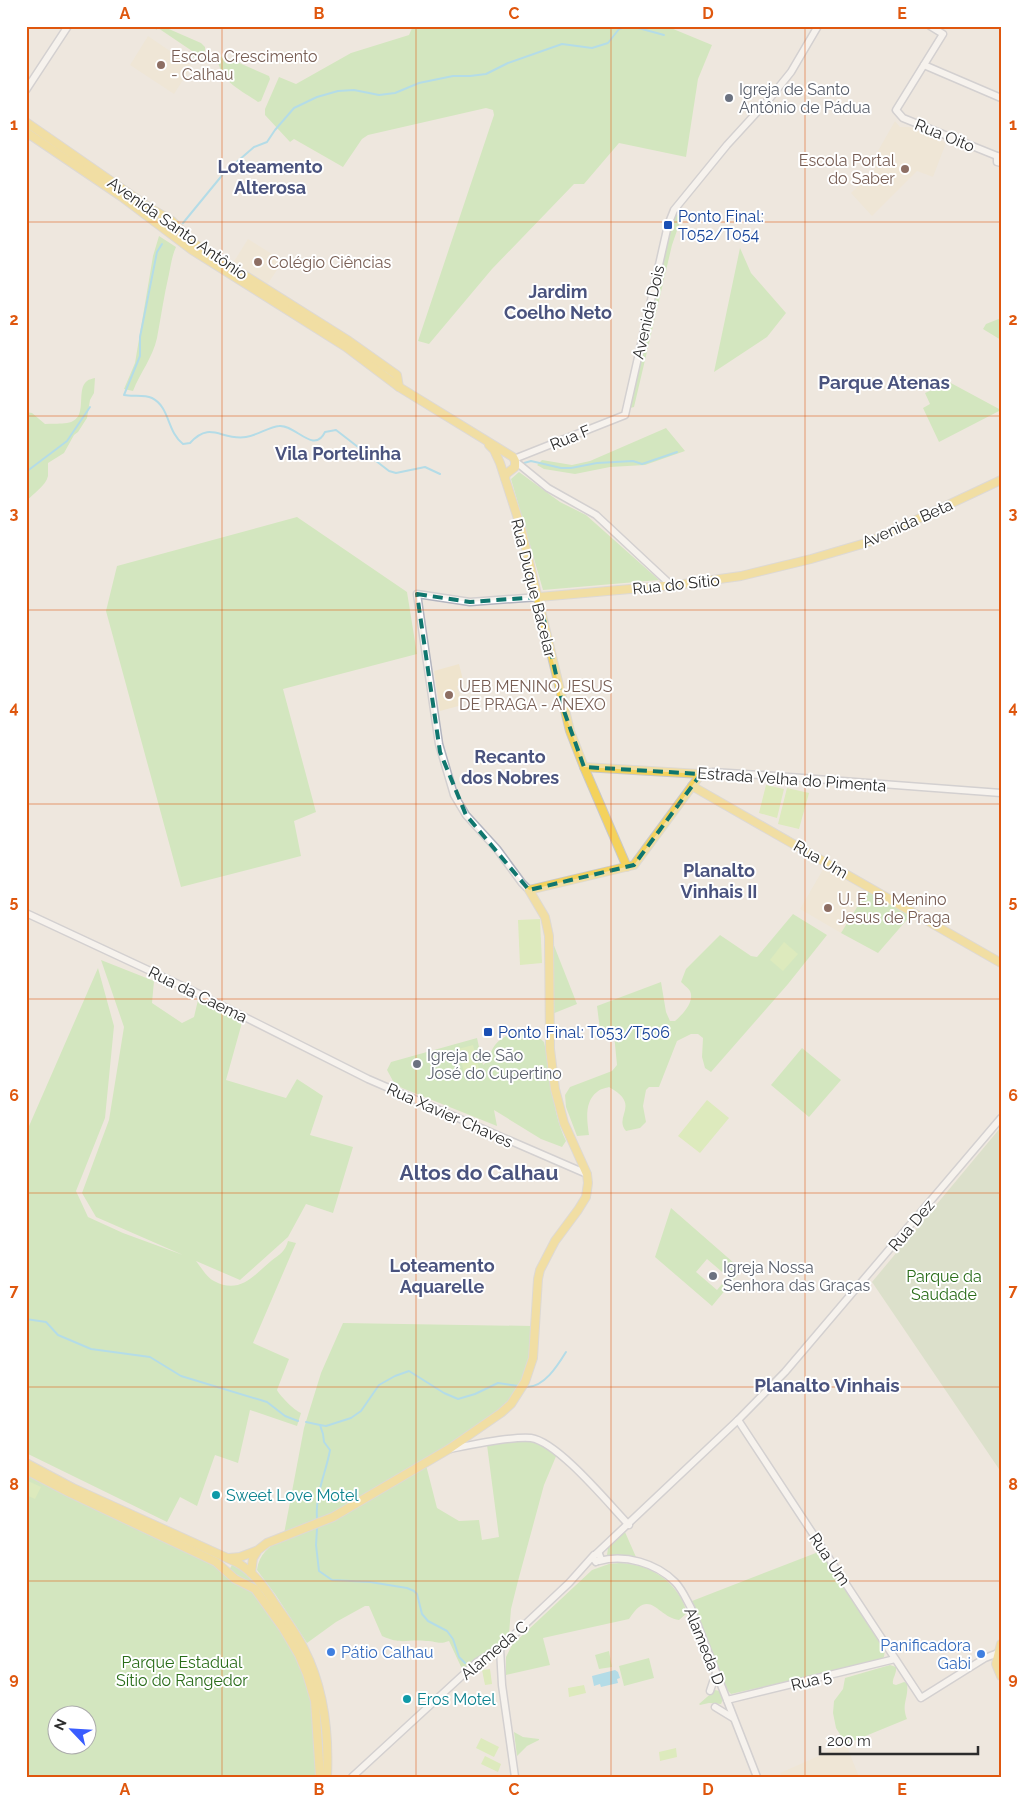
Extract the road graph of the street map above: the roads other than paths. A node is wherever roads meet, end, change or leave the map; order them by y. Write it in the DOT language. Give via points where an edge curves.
graph roads {
  1 [pos="68,26"];
  2 [pos="818,26"];
  3 [pos="930,26"];
  4 [pos="924,65"];
  5 [pos="26,90"];
  6 [pos="1001,98"];
  7 [pos="26,122"];
  8 [pos="26,132"];
  9 [pos="999,153"];
  10 [pos="1001,163"];
  11 [pos="399,387"];
  12 [pos="625,415"];
  13 [pos="476,435"];
  14 [pos="513,463"];
  15 [pos="500,466"];
  16 [pos="505,478"];
  17 [pos="1001,480"];
  18 [pos="811,559"];
  19 [pos="671,585"];
  20 [pos="539,597"];
  21 [pos="584,767"];
  22 [pos="701,774"];
  23 [pos="692,786"];
  24 [pos="1001,793"];
  25 [pos="626,867"];
  26 [pos="529,890"];
  27 [pos="26,913"];
  28 [pos="1001,963"];
  29 [pos="368,1079"];
  30 [pos="1001,1118"];
  31 [pos="587,1174"];
  32 [pos="738,1420"];
  33 [pos="468,1436"];
  34 [pos="469,1445"];
  35 [pos="449,1449"];
  36 [pos="26,1463"];
  37 [pos="26,1470"];
  38 [pos="629,1524"];
  39 [pos="258,1550"];
  40 [pos="225,1557"];
  41 [pos="598,1558"];
  42 [pos="236,1562"];
  43 [pos="227,1572"];
  44 [pos="252,1573"];
  45 [pos="1001,1644"];
  46 [pos="500,1648"];
  47 [pos="998,1653"];
  48 [pos="985,1658"];
  49 [pos="895,1660"];
  50 [pos="996,1664"];
  51 [pos="716,1672"];
  52 [pos="1001,1676"];
  53 [pos="710,1691"];
  54 [pos="727,1700"];
  55 [pos="715,1707"];
  56 [pos="735,1720"];
  57 [pos="320,1777"];
  58 [pos="327,1777"];
  59 [pos="352,1777"];
  60 [pos="516,1777"];
  61 [pos="757,1777"];
  1 -- 5 [label="street"];
  2 -- 12 [label="street, Avenida Dois" via="786,78 674,210"];
  3 -- 4 [label="street" via="943,34"];
  4 -- 6 [label="street"];
  4 -- 9 [label="street, Rua Oito" via="896,110 903,118"];
  7 -- 11 [label="main road, Avenida Santo Antônio" via="172,220 202,249 349,341 397,375"];
  8 -- 11 [label="main road, Avenida Santo Antônio" via="122,197 192,250 346,347"];
  9 -- 10 [label="street" via="997,162"];
  11 -- 13 [label="main road, Avenida Santo Antônio"];
  12 -- 14 [label="street, Rua F"];
  13 -- 14 [label="main road, Avenida Santo Antônio"];
  13 -- 15 [label="main road, Avenida Santo Antônio" via="491,447"];
  14 -- 15 [label="main road" via="505,471"];
  14 -- 15 [label="main road" via="504,457"];
  14 -- 16 [label="main road"];
  14 -- 19 [label="street" via="600,518"];
  15 -- 16 [label="main road, Rua Duque Bacelar"];
  16 -- 20 [label="main road, Rua Duque Bacelar"];
  17 -- 18 [label="main road, Avenida Beta" via="869,542"];
  18 -- 19 [label="main road, Rua do Sítio" via="741,576"];
  19 -- 20 [label="main road, Rua do Sítio"];
  20 -- 21 [label="main road, Rua Duque Bacelar" via="564,711"];
  20 -- 26 [label="street" via="470,602 417,594 439,744 454,794 466,815"];
  21 -- 22 [label="main road, Estrada Velha do Pimenta"];
  21 -- 25 [label="main road, Rua Duque Bacelar"];
  22 -- 23 [label="main road"];
  22 -- 24 [label="street, Estrada Velha do Pimenta" via="713,772"];
  23 -- 25 [label="main road" via="634,865"];
  23 -- 28 [label="main road, Rua Um"];
  25 -- 26 [label="main road"];
  26 -- 31 [label="main road" via="545,916 550,954 550,1049 555,1089 564,1123"];
  27 -- 29 [label="street, Rua da Caema" via="191,990"];
  29 -- 31 [label="street, Rua Xavier Chaves"];
  30 -- 32 [label="street, Rua Dez" via="785,1372"];
  31 -- 33 [label="main road" via="586,1196 555,1241 539,1273 533,1358 525,1382 507,1408"];
  32 -- 38 [label="street, Alameda C"];
  32 -- 49 [label="street, Rua Um"];
  33 -- 34 [label="main road" via="466,1442"];
  33 -- 35 [label="main road"];
  34 -- 35 [label="street"];
  34 -- 38 [label="street" via="517,1438 539,1441 563,1457"];
  35 -- 39 [label="main road" via="333,1517 272,1540"];
  36 -- 40 [label="main road" via="73,1488"];
  37 -- 43 [label="main road" via="216,1562"];
  38 -- 41 [label="street, Alameda C"];
  39 -- 40 [label="main road" via="240,1557"];
  39 -- 44 [label="main road" via="252,1560"];
  40 -- 42 [label="main road"];
  41 -- 46 [label="street, Alameda C"];
  41 -- 51 [label="street, Alameda D" via="645,1564 674,1581 691,1608"];
  42 -- 43 [label="main road" via="228,1564"];
  42 -- 44 [label="main road"];
  43 -- 57 [label="main road" via="255,1589 299,1655 315,1701"];
  44 -- 58 [label="main road" via="295,1633 315,1673 324,1714"];
  45 -- 47 [label="main road"];
  46 -- 59 [label="street, Alameda C" via="477,1662"];
  46 -- 60 [label="street" via="502,1685"];
  47 -- 48 [label="street"];
  47 -- 50 [label="main road"];
  48 -- 49 [label="street, Rua Um" via="921,1698"];
  48 -- 50 [label="street"];
  49 -- 54 [label="street, Rua 5"];
  50 -- 52 [label="main road"];
  51 -- 53 [label="street"];
  51 -- 54 [label="street, Alameda D"];
  54 -- 56 [label="street, Alameda D"];
  55 -- 56 [label="street"];
  56 -- 61 [label="street, Alameda D"];
}
